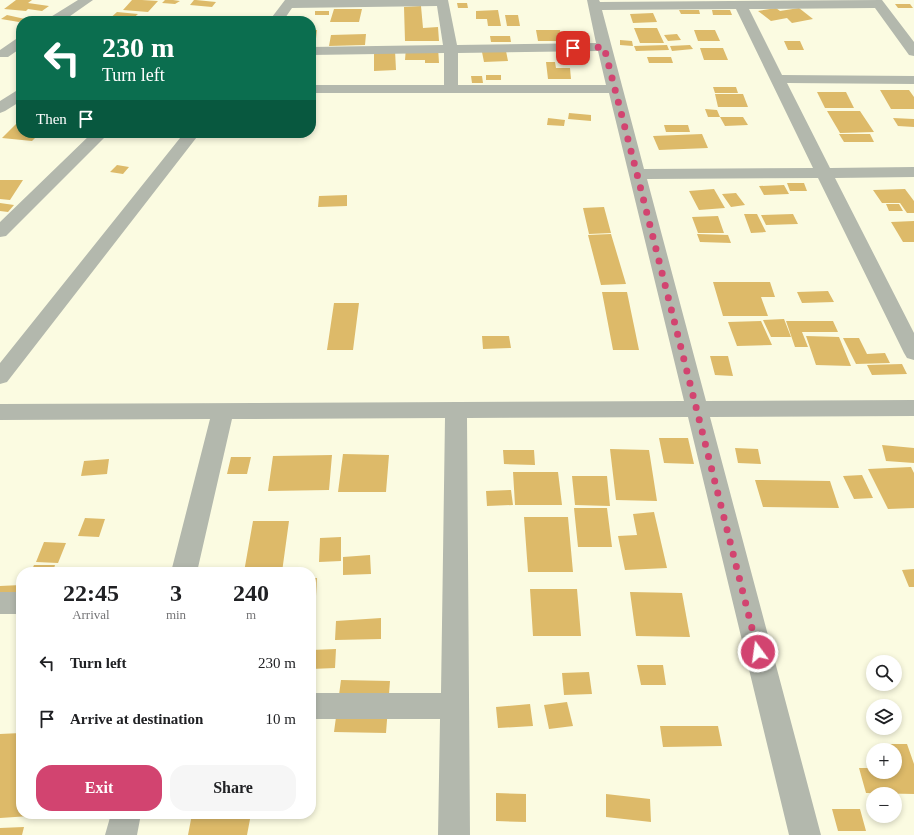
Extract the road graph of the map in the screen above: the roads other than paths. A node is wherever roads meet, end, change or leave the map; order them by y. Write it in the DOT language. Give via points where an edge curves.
graph roads {
  1 [pos="87,0"];
  2 [pos="442,1"];
  3 [pos="289,2"];
  4 [pos="740,2"];
  5 [pos="877,2"];
  6 [pos="594,3"];
  7 [pos="62,16"];
  8 [pos="279,16"];
  9 [pos="16,45"];
  10 [pos="604,47"];
  11 [pos="451,50"];
  12 [pos="316,51"];
  13 [pos="914,52"];
  14 [pos="1,53"];
  15 [pos="16,56"];
  16 [pos="778,80"];
  17 [pos="914,80"];
  18 [pos="316,89"];
  19 [pos="615,89"];
  20 [pos="452,90"];
  21 [pos="16,97"];
  22 [pos="0,108"];
  23 [pos="96,138"];
  24 [pos="188,138"];
  25 [pos="914,172"];
  26 [pos="824,173"];
  27 [pos="637,174"];
  28 [pos="2,228"];
  29 [pos="914,353"];
  30 [pos="0,377"];
  31 [pos="914,408"];
  32 [pos="697,409"];
  33 [pos="456,410"];
  34 [pos="222,411"];
  35 [pos="0,412"];
  36 [pos="185,567"];
  37 [pos="0,603"];
  38 [pos="16,603"];
  39 [pos="316,706"];
  40 [pos="455,706"];
  41 [pos="125,819"];
  42 [pos="121,835"];
  43 [pos="454,835"];
  44 [pos="805,835"];
  1 -- 7 [label="street"];
  2 -- 3 [label="street"];
  2 -- 11 [label="street"];
  3 -- 8 [label="street"];
  4 -- 5 [label="street"];
  4 -- 6 [label="street"];
  4 -- 16 [label="street"];
  5 -- 13 [label="street"];
  6 -- 10 [label="street"];
  9 -- 14 [label="street"];
  10 -- 11 [label="street"];
  10 -- 19 [label="street"];
  11 -- 12 [label="street"];
  11 -- 20 [label="street"];
  14 -- 15 [label="street"];
  16 -- 17 [label="street"];
  16 -- 26 [label="street"];
  18 -- 20 [label="street"];
  19 -- 20 [label="street"];
  19 -- 27 [label="street"];
  21 -- 22 [label="street"];
  23 -- 28 [label="street"];
  24 -- 30 [label="street"];
  25 -- 26 [label="street"];
  26 -- 27 [label="street"];
  26 -- 29 [label="street"];
  27 -- 32 [label="street"];
  31 -- 32 [label="street"];
  32 -- 33 [label="street"];
  32 -- 44 [label="street"];
  33 -- 34 [label="street"];
  33 -- 40 [label="street"];
  34 -- 35 [label="street"];
  34 -- 36 [label="street"];
  37 -- 38 [label="street"];
  39 -- 40 [label="street"];
  40 -- 43 [label="street"];
  41 -- 42 [label="street"];
}
